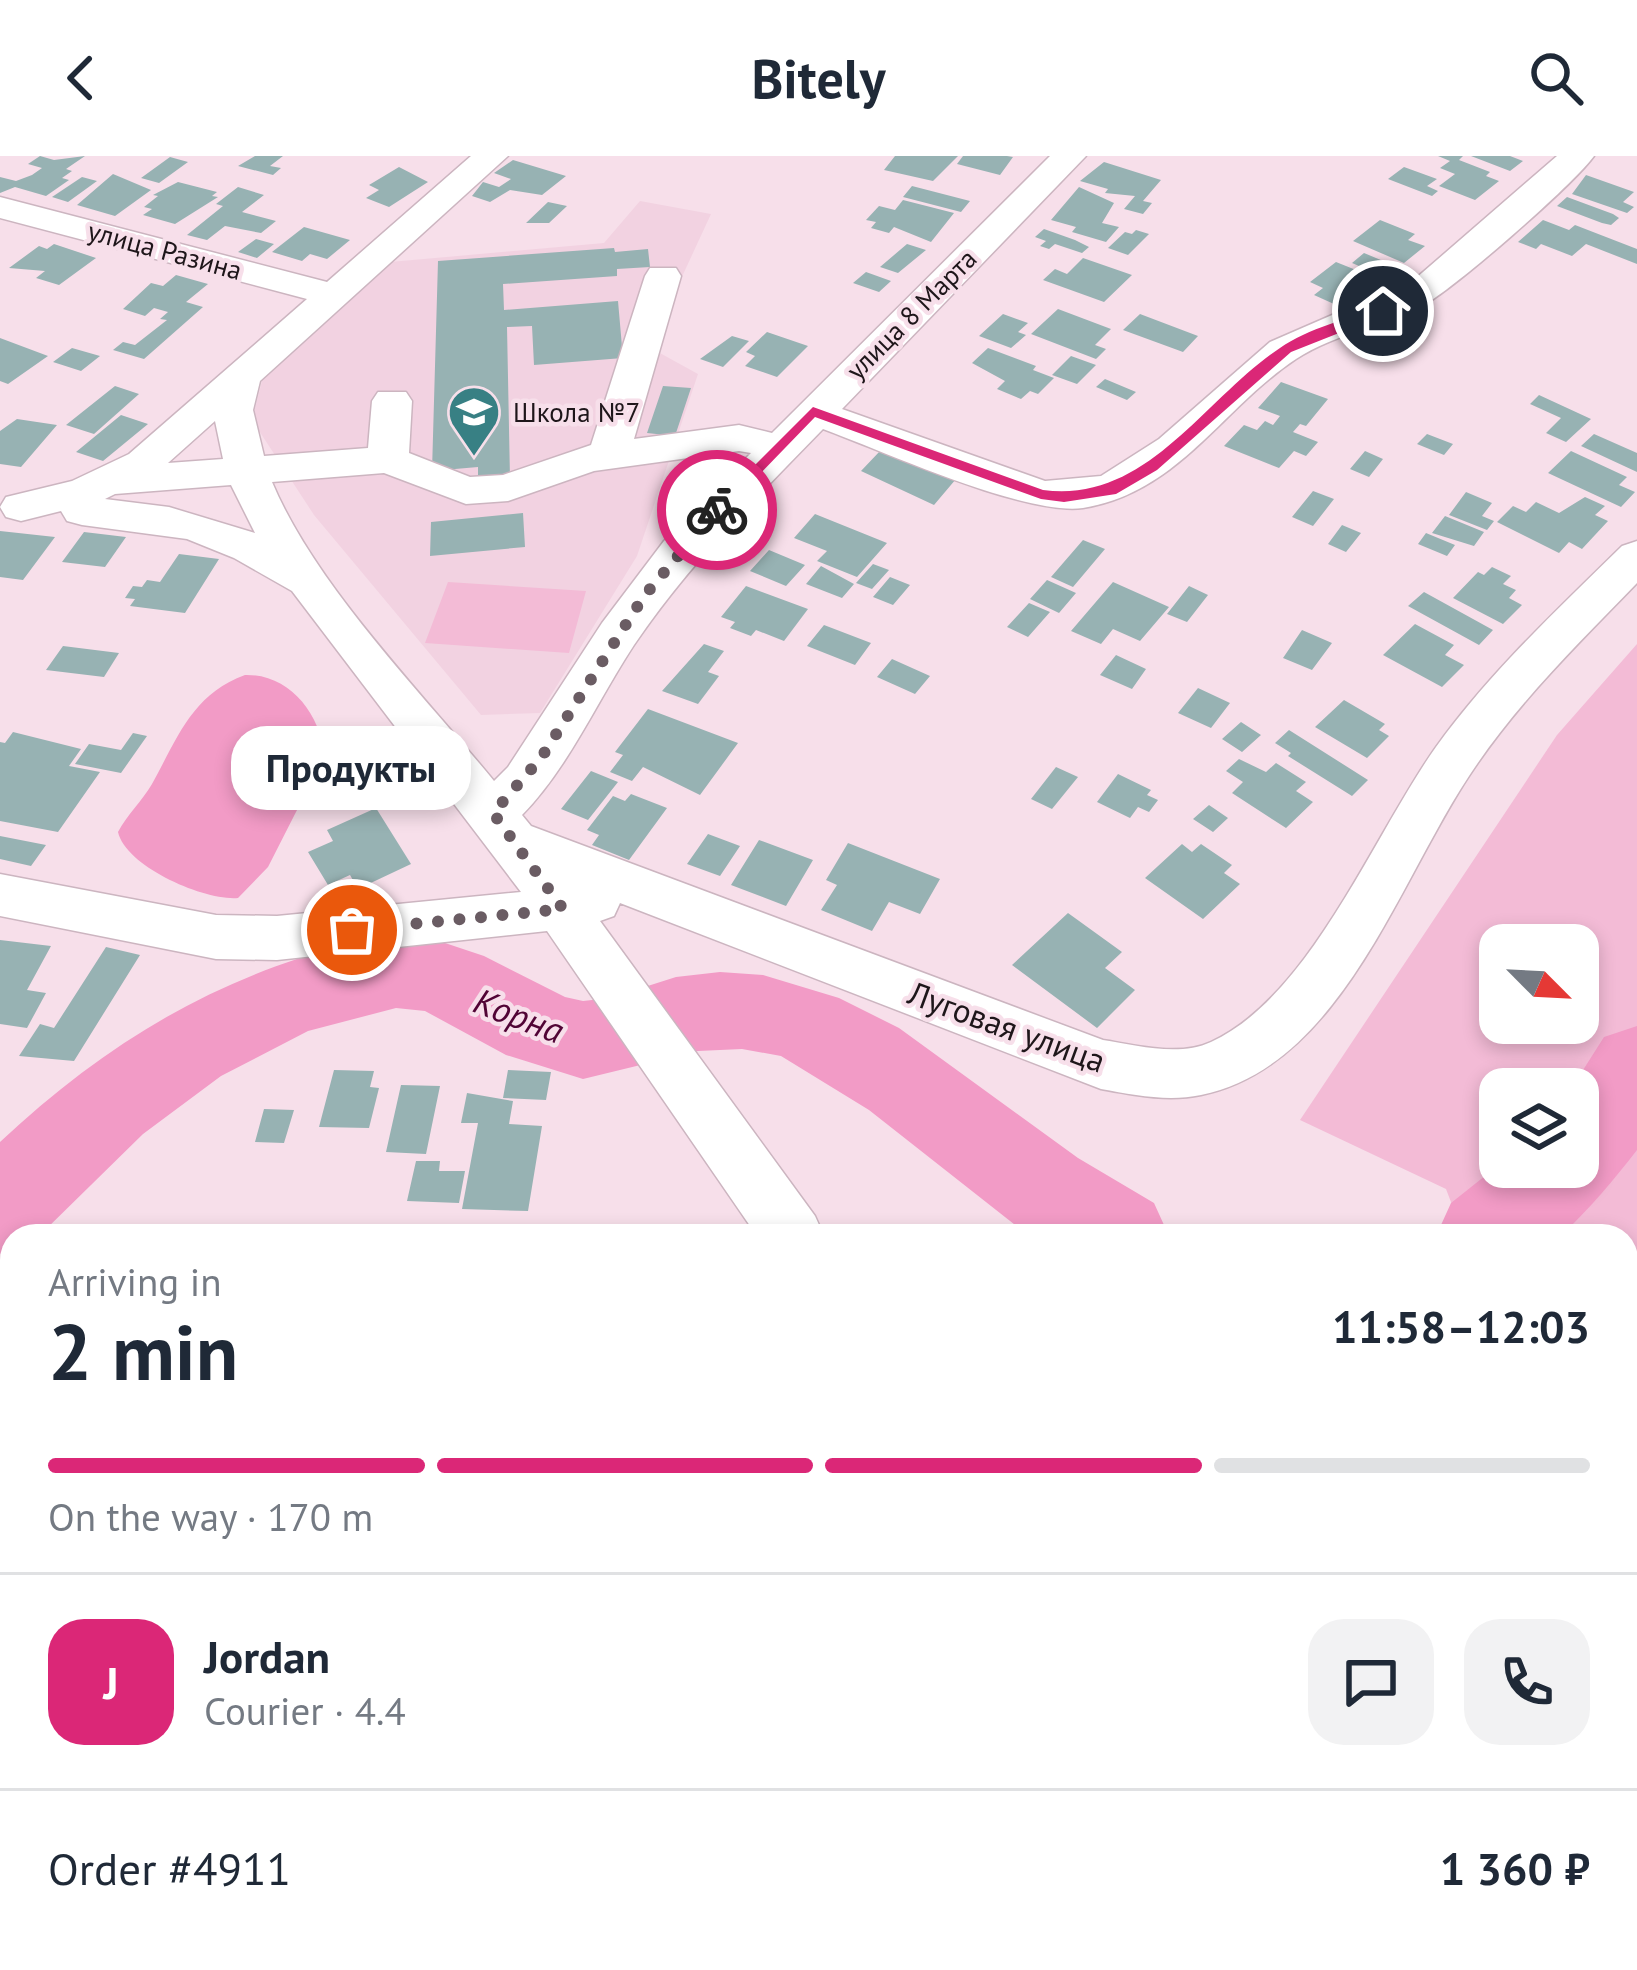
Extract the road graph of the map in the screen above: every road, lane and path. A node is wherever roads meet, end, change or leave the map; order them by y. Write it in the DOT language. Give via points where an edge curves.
graph roads {
  1 [pos="491,156"];
  2 [pos="1069,156"];
  3 [pos="1577,156"];
  4 [pos="0,207"];
  5 [pos="663,276"];
  6 [pos="330,294"];
  7 [pos="242,375"];
  8 [pos="392,401"];
  9 [pos="813,412"];
  10 [pos="778,447"];
  11 [pos="608,456"];
  12 [pos="388,460"];
  13 [pos="247,473"];
  14 [pos="111,481"];
  15 [pos="10,507"];
  16 [pos="1637,556"];
  17 [pos="316,593"];
  18 [pos="503,827"];
  19 [pos="645,888"];
  20 [pos="0,895"];
  21 [pos="563,909"];
  22 [pos="784,1224"];
  1 -- 6 [label="street"];
  2 -- 9 [label="street, улица 8 Марта"];
  3 -- 9 [label="street" via="1428,287 1286,349 1152,467 1111,491 1041,494"];
  4 -- 6 [label="street, улица Разина"];
  5 -- 11 [label="street"];
  6 -- 7 [label="street"];
  7 -- 13 [label="street" via="233,410"];
  7 -- 14 [label="street" via="172,440"];
  8 -- 12 [label="street"];
  9 -- 10 [label="street, улица 8 Марта"];
  10 -- 11 [label="street" via="739,438"];
  10 -- 18 [label="street, улица 8 Марта" via="644,596"];
  11 -- 12 [label="street" via="508,488 466,491"];
  12 -- 13 [label="street"];
  13 -- 14 [label="street"];
  13 -- 17 [label="street"];
  14 -- 15 [label="street"];
  15 -- 17 [label="street" via="146,517 219,533"];
  16 -- 19 [label="street, Луговая улица" via="1491,709 1322,972 1280,1026 1232,1060 1172,1076 1101,1064"];
  17 -- 18 [label="street"];
  18 -- 19 [label="street, Луговая улица"];
  18 -- 21 [label="street"];
  19 -- 21 [label="street"];
  20 -- 21 [label="street" via="217,937"];
  21 -- 22 [label="street"];
}
